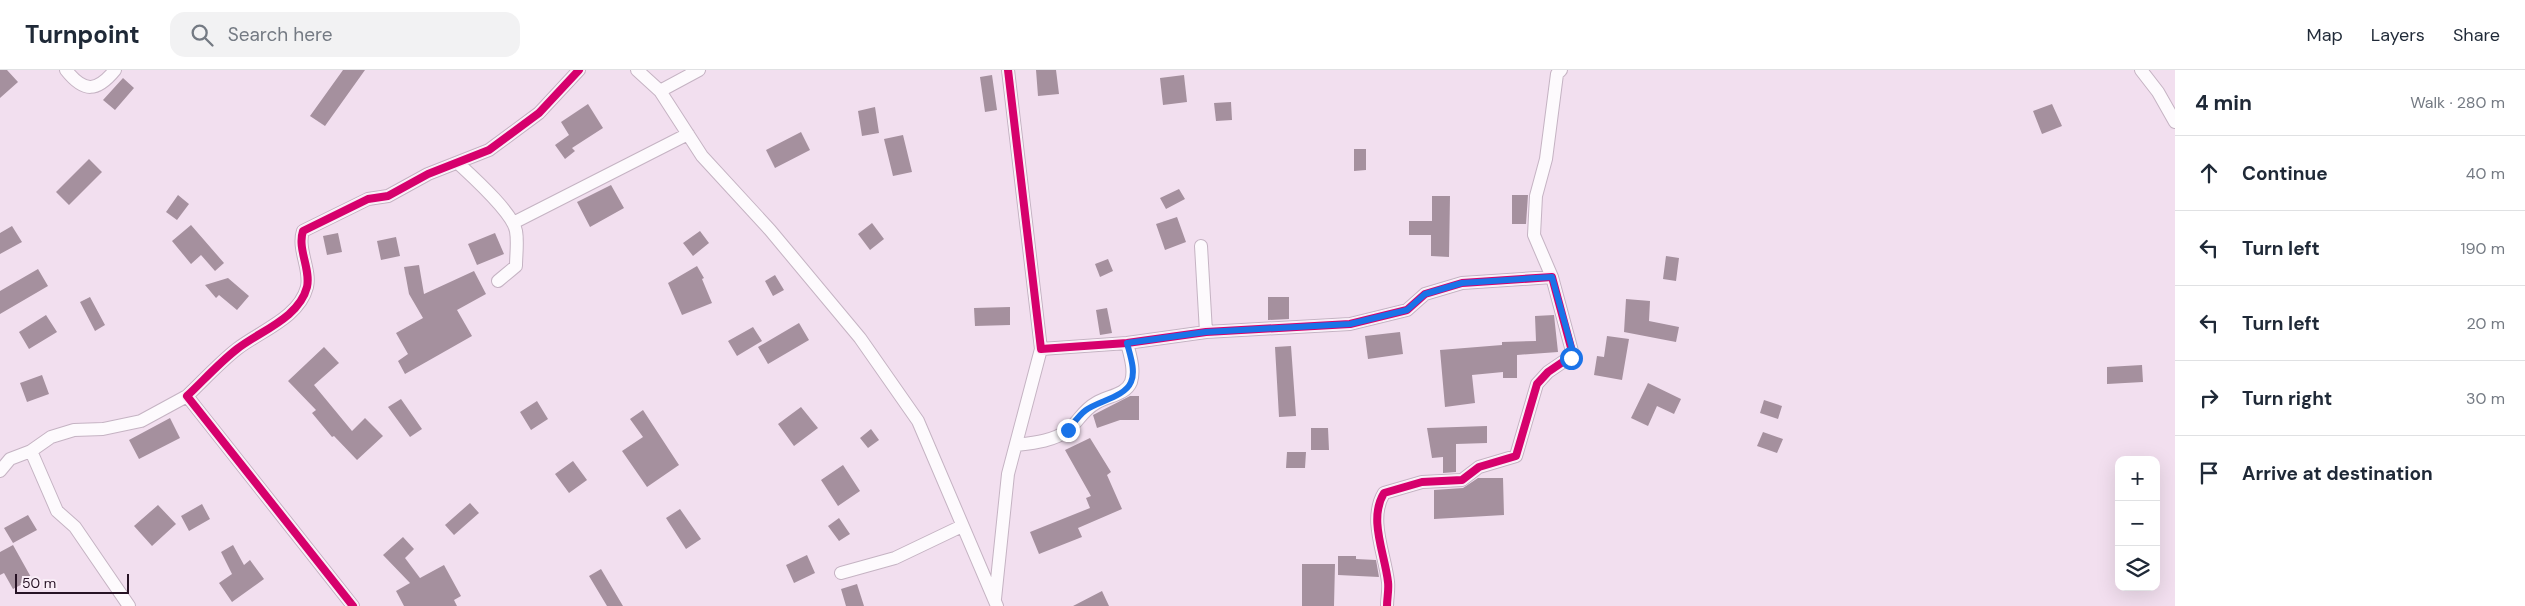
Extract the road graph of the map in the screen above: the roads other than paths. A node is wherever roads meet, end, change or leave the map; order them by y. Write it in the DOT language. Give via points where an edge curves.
graph roads {
  1 [pos="66,70"];
  2 [pos="114,70"];
  3 [pos="579,70"];
  4 [pos="637,70"];
  5 [pos="698,70"];
  6 [pos="1008,70"];
  7 [pos="1561,70"];
  8 [pos="2141,70"];
  9 [pos="660,92"];
  10 [pos="2175,122"];
  11 [pos="688,134"];
  12 [pos="459,164"];
  13 [pos="513,223"];
  14 [pos="1201,246"];
  15 [pos="1552,277"];
  16 [pos="498,281"];
  17 [pos="1206,332"];
  18 [pos="1127,343"];
  19 [pos="1041,349"];
  20 [pos="187,396"];
  21 [pos="1016,445"];
  22 [pos="31,451"];
  23 [pos="0,471"];
  24 [pos="962,526"];
  25 [pos="842,573"];
  26 [pos="996,603"];
  27 [pos="129,606"];
  28 [pos="353,606"];
  29 [pos="1387,606"];
  1 -- 2 [label="street" via="76,83 91,88 104,83"];
  3 -- 12 [label="street" via="539,113 489,150"];
  4 -- 9 [label="street"];
  5 -- 9 [label="street"];
  6 -- 19 [label="street"];
  7 -- 15 [label="street" via="1557,74 1546,159 1536,196 1534,235"];
  8 -- 10 [label="street"];
  9 -- 11 [label="street"];
  11 -- 13 [label="street"];
  11 -- 24 [label="street" via="702,156 770,230 860,338 888,377 918,421"];
  12 -- 13 [label="street" via="486,189"];
  12 -- 20 [label="street" via="428,174 388,196 368,199 304,230 301,238 307,285 302,299 293,311 236,350"];
  13 -- 16 [label="street" via="516,266"];
  14 -- 17 [label="street"];
  15 -- 17 [label="street" via="1462,283 1425,294 1407,310 1350,324"];
  15 -- 29 [label="street" via="1573,355 1548,372 1538,384 1516,456 1479,467 1462,480 1422,482 1384,493 1378,502 1376,518 1388,584"];
  17 -- 18 [label="street"];
  18 -- 19 [label="street"];
  18 -- 21 [label="street" via="1132,370 1128,388 1097,402 1083,412 1068,430 1044,441"];
  19 -- 21 [label="street"];
  20 -- 22 [label="street" via="141,421 51,436"];
  20 -- 28 [label="street"];
  21 -- 26 [label="street" via="1008,474"];
  22 -- 23 [label="street" via="10,459"];
  22 -- 27 [label="street" via="57,511 75,527"];
  24 -- 25 [label="street" via="895,558"];
  24 -- 26 [label="street" via="976,551"];
}
